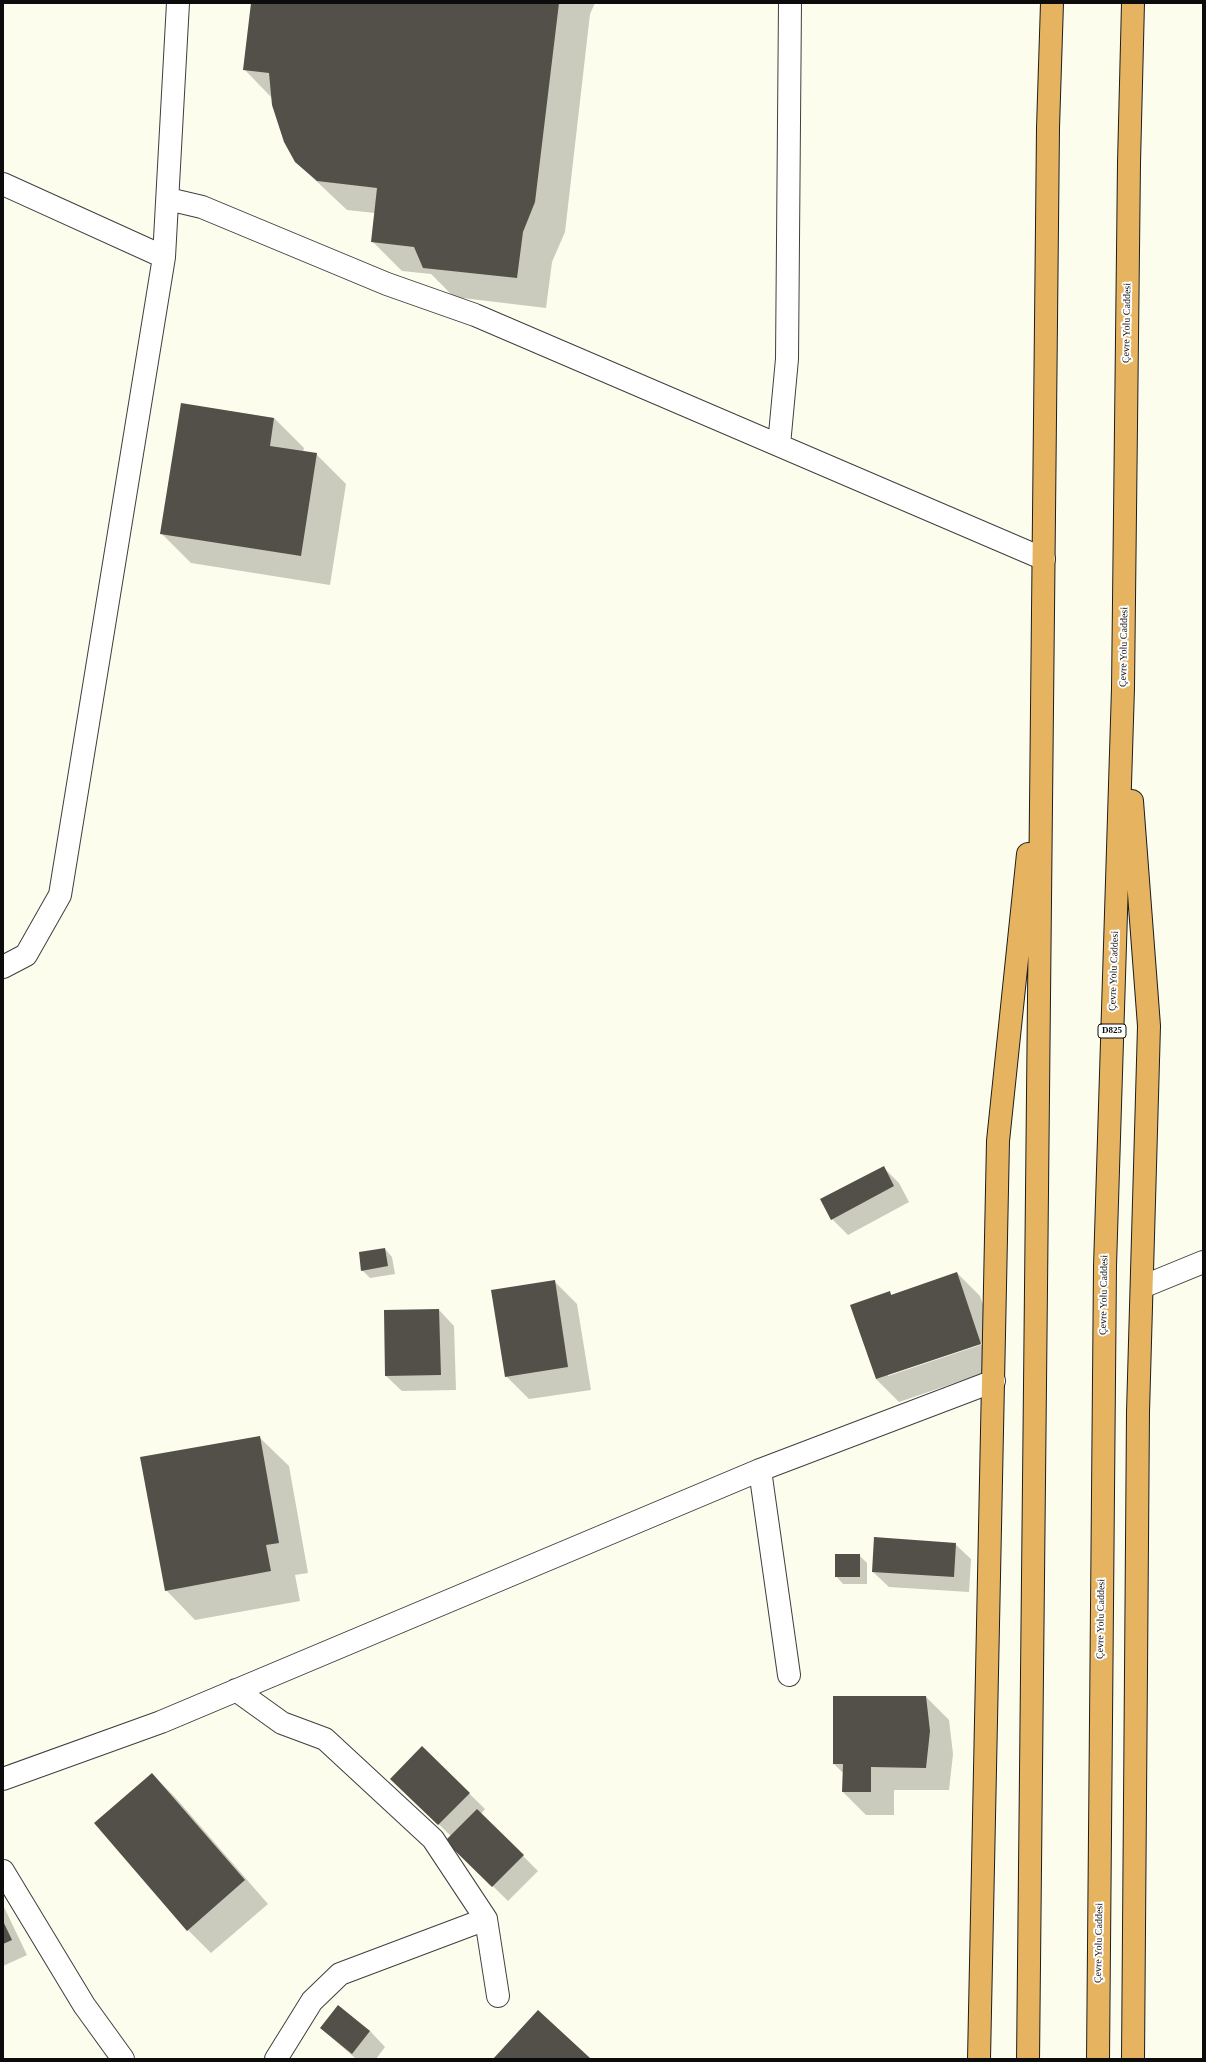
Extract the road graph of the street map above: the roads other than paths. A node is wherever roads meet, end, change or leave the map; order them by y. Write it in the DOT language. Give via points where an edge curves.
graph roads {
  1 [pos="178,3"];
  2 [pos="790,3"];
  3 [pos="1052,3"];
  4 [pos="1133,3"];
  5 [pos="3,184"];
  6 [pos="168,199"];
  7 [pos="164,257"];
  8 [pos="779,445"];
  9 [pos="1044,559"];
  10 [pos="1123,688"];
  11 [pos="1042,719"];
  12 [pos="3,967"];
  13 [pos="1203,1262"];
  14 [pos="1142,1287"];
  15 [pos="994,1381"];
  16 [pos="760,1470"];
  17 [pos="789,1675"];
  18 [pos="236,1690"];
  19 [pos="3,1779"];
  20 [pos="3,1871"];
  21 [pos="486,1919"];
  22 [pos="498,1996"];
  23 [pos="123,2059"];
  24 [pos="276,2059"];
  25 [pos="979,2059"];
  26 [pos="1028,2059"];
  27 [pos="1098,2059"];
  28 [pos="1133,2059"];
  1 -- 6 [label="street"];
  2 -- 8 [label="street" via="787,359"];
  3 -- 9 [label="highway" via="1048,128"];
  4 -- 10 [label="highway, Çevre Yolu Caddesi / D825"];
  5 -- 7 [label="street"];
  6 -- 7 [label="street"];
  6 -- 8 [label="street" via="202,207 387,284 475,315"];
  7 -- 12 [label="street" via="60,895 26,955"];
  8 -- 9 [label="street"];
  9 -- 11 [label="highway"];
  10 -- 14 [label="highway" via="1149,1026"];
  10 -- 27 [label="highway, Çevre Yolu Caddesi / D825" via="1104,1266"];
  11 -- 15 [label="highway" via="998,1141"];
  11 -- 26 [label="highway"];
  13 -- 14 [label="street"];
  14 -- 28 [label="highway" via="1138,1428"];
  15 -- 16 [label="street"];
  15 -- 25 [label="highway"];
  16 -- 17 [label="street"];
  16 -- 18 [label="street"];
  18 -- 19 [label="street" via="161,1722"];
  18 -- 21 [label="street" via="282,1723 325,1738 355,1764 433,1839"];
  20 -- 23 [label="street" via="84,2005"];
  21 -- 22 [label="street"];
  21 -- 24 [label="street" via="340,1974 312,2001"];
}
